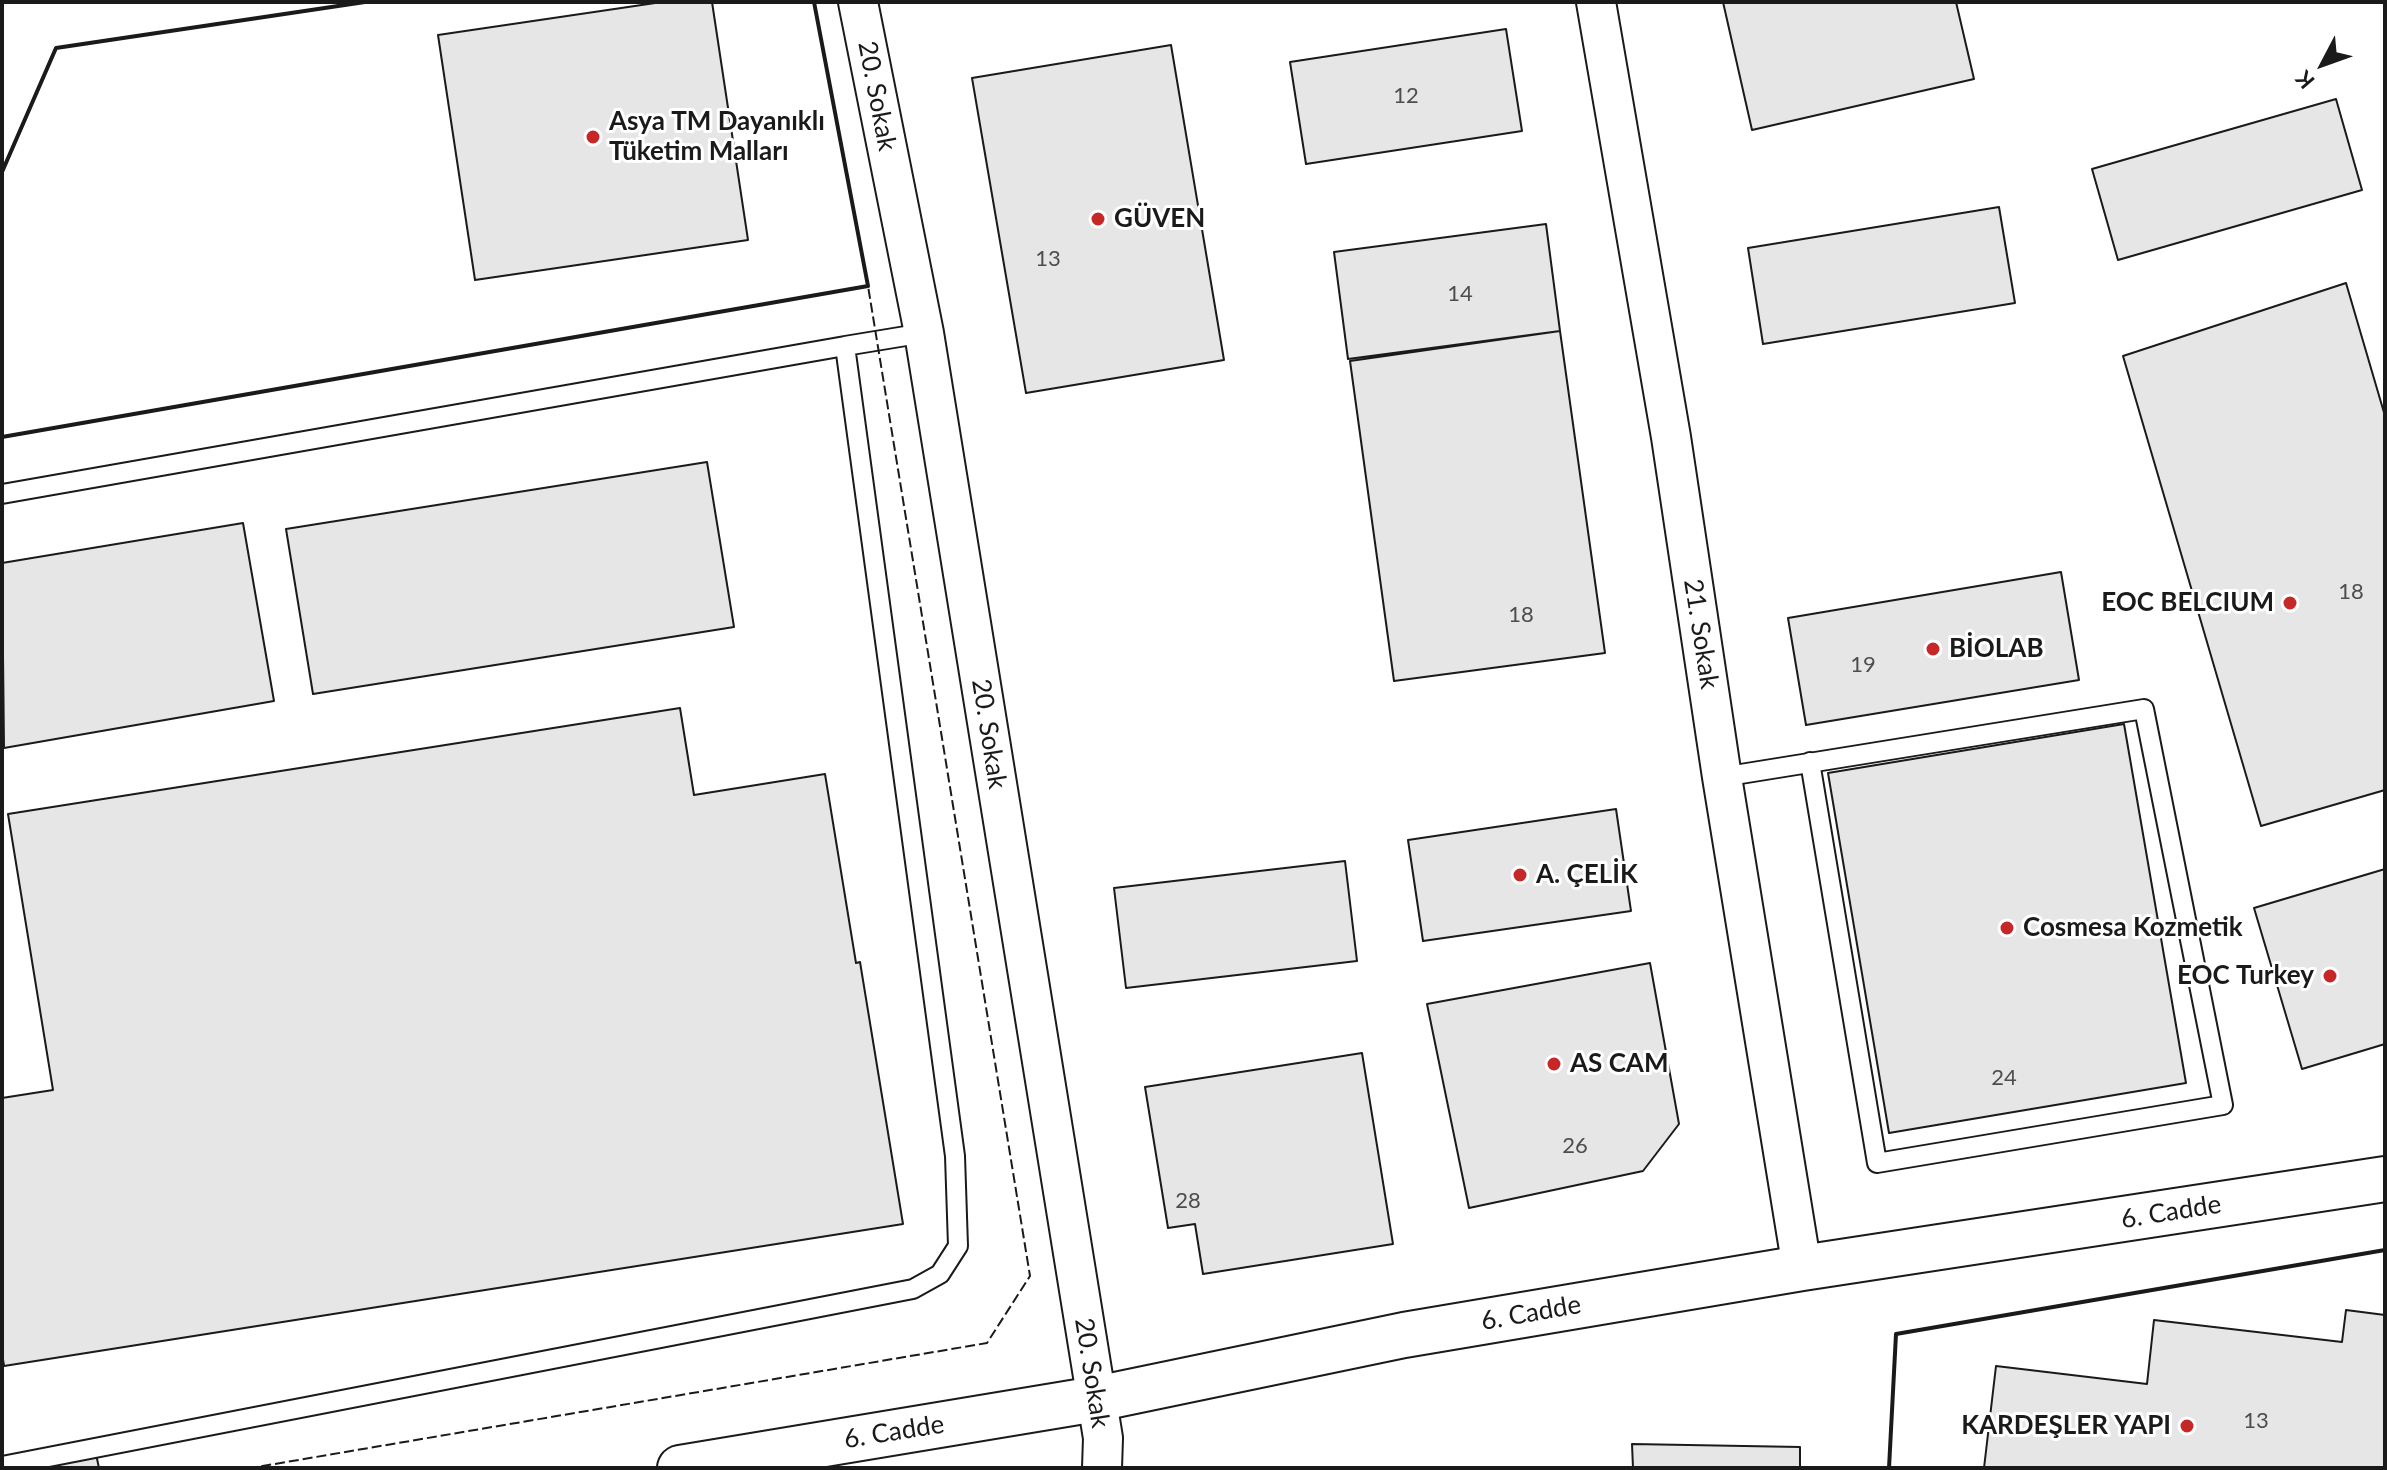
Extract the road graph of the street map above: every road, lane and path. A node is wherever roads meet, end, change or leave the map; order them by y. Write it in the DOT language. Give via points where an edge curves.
graph roads {
  1 [pos="858,2"];
  2 [pos="1596,2"];
  3 [pos="924,333"];
  4 [pos="845,346"];
  5 [pos="2,494"];
  6 [pos="1810,762"];
  7 [pos="1722,777"];
  8 [pos="2385,1179"];
  9 [pos="1802,1268"];
  10 [pos="1096,1399"];
  11 [pos="30,1464"];
  12 [pos="2,1466"];
  13 [pos="680,1468"];
  14 [pos="1102,1468"];
  1 -- 3 [label="street, 20. Sokak"];
  2 -- 7 [label="street, 21. Sokak" via="1671,437"];
  3 -- 4 [label="lane"];
  3 -- 10 [label="street, 20. Sokak"];
  4 -- 5 [label="lane"];
  4 -- 11 [label="lane" via="955,1156 958,1246 940,1274 913,1289"];
  6 -- 6 [label="lane" via="2144,709 2223,1105 1877,1163"];
  6 -- 7 [label="lane"];
  7 -- 9 [label="street, 21. Sokak"];
  8 -- 9 [label="street, 6. Cadde"];
  9 -- 10 [label="street, 6. Cadde" via="1404,1335"];
  10 -- 13 [label="street, 6. Cadde"];
  10 -- 14 [label="street, 20. Sokak"];
  11 -- 12 [label="lane"];
}
